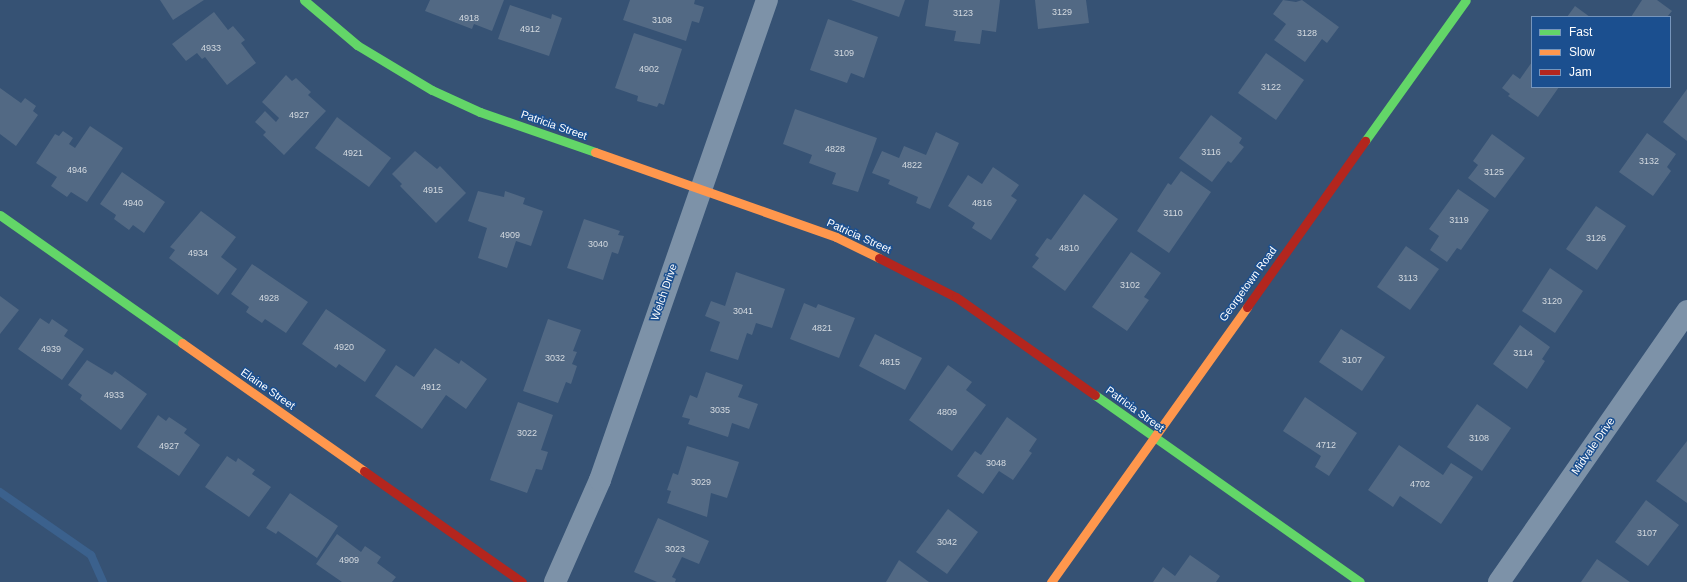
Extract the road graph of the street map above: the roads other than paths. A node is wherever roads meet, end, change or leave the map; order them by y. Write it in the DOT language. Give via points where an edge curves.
graph roads {
  1 [pos="304,0"];
  2 [pos="767,0"];
  3 [pos="1466,0"];
  4 [pos="700,188"];
  5 [pos="0,215"];
  6 [pos="1687,311"];
  7 [pos="1154,437"];
  8 [pos="522,582"];
  9 [pos="555,582"];
  10 [pos="1051,582"];
  11 [pos="1360,582"];
  12 [pos="1498,582"];
  1 -- 4 [label="street, Patricia Street" via="357,45 432,90 480,112"];
  2 -- 4 [label="street, Welch Drive"];
  3 -- 7 [label="street, Georgetown Road"];
  4 -- 7 [label="street, Patricia Street" via="861,248 956,297"];
  4 -- 9 [label="street, Welch Drive" via="600,480"];
  5 -- 8 [label="street, Elaine Street"];
  6 -- 12 [label="street, Midvale Drive"];
  7 -- 10 [label="street, Georgetown Road"];
  7 -- 11 [label="street, Patricia Street"];
}
